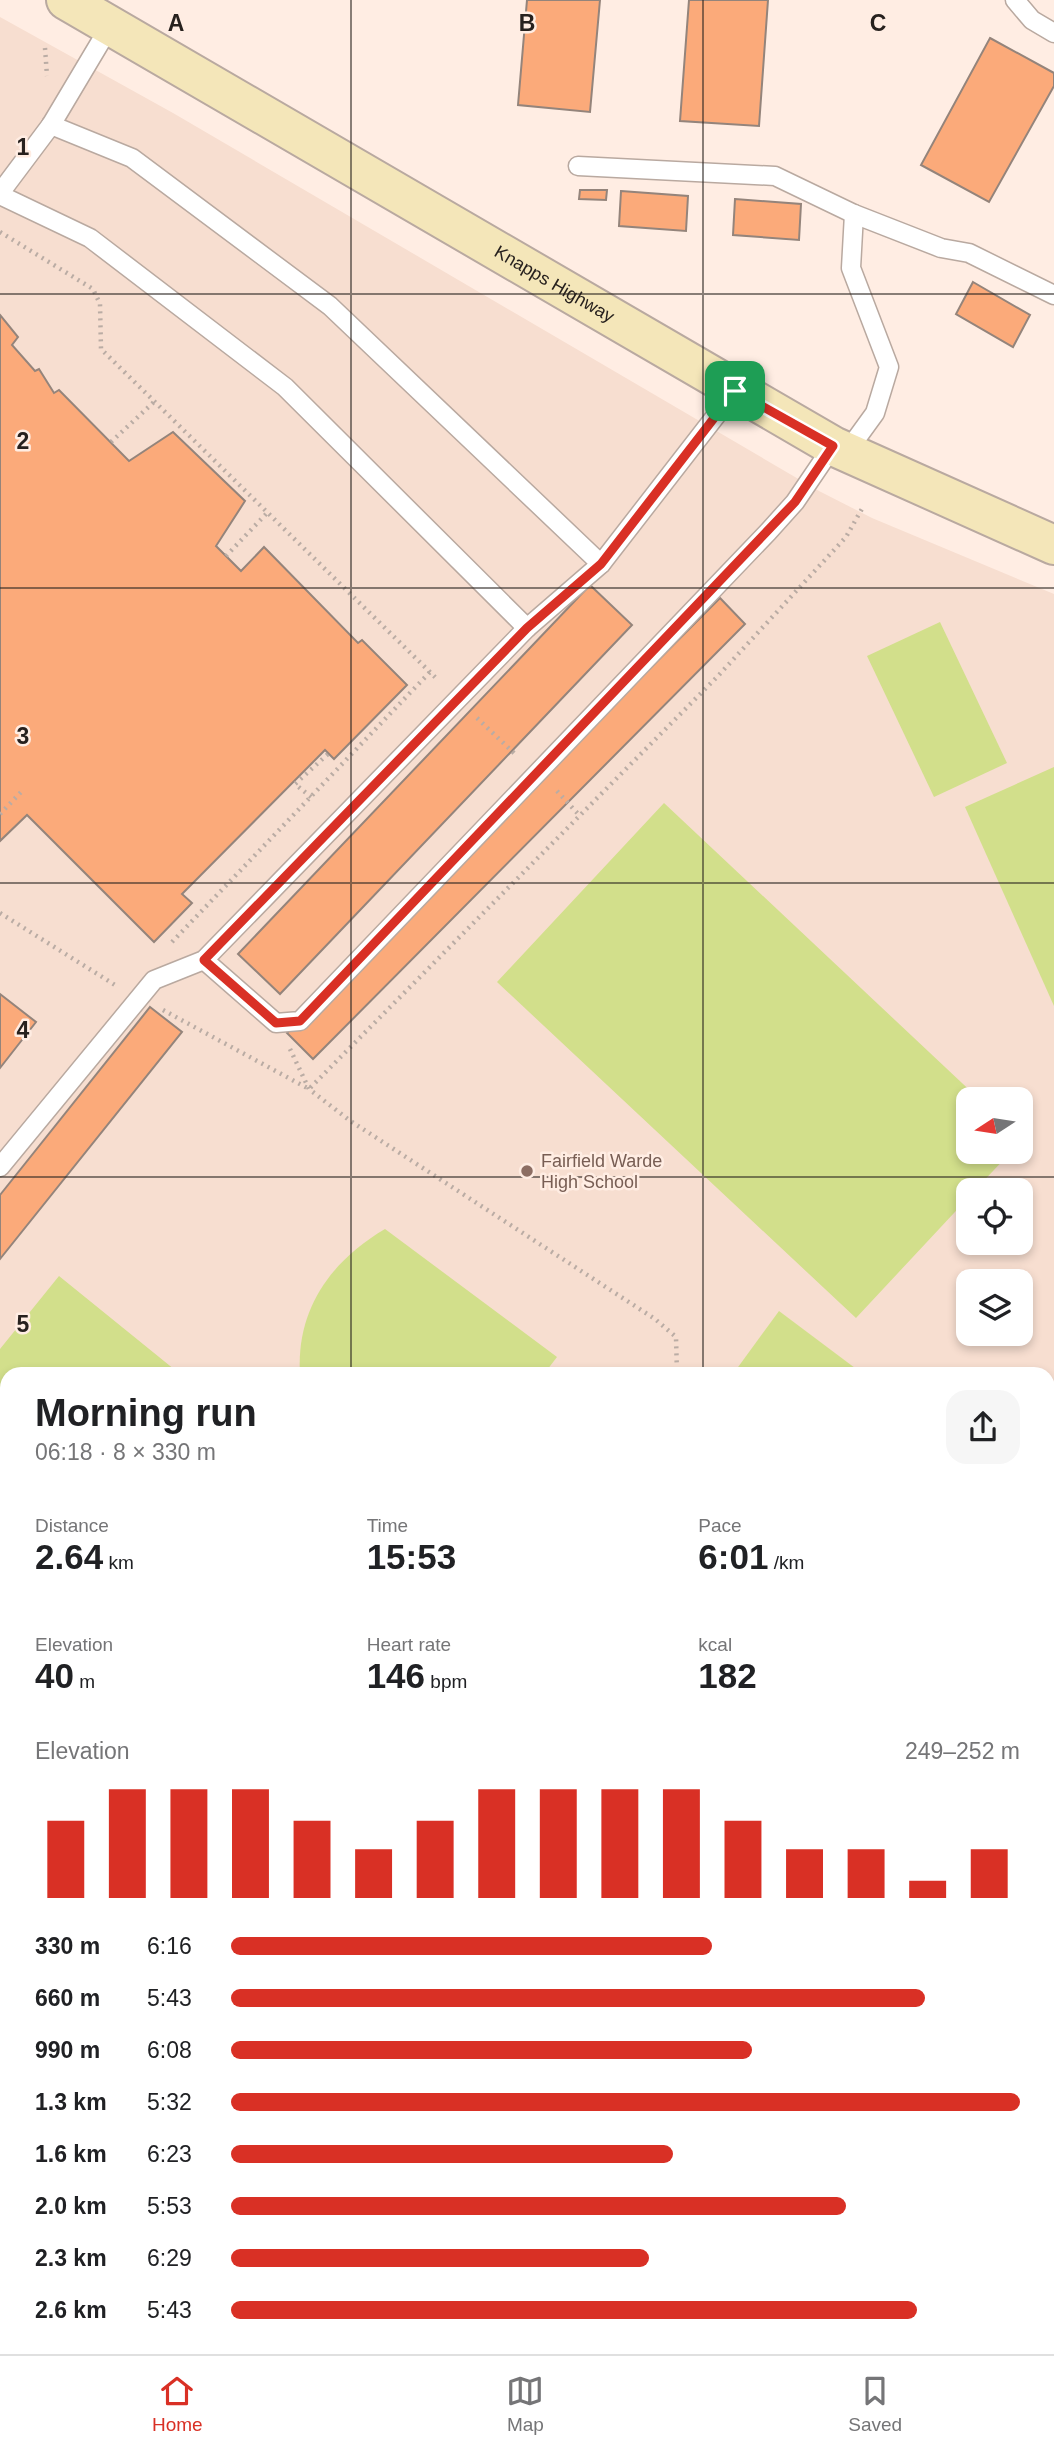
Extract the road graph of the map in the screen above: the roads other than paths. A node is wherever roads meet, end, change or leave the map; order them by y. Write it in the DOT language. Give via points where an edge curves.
graph roads {
  1 [pos="66,0"];
  2 [pos="1015,0"];
  3 [pos="110,26"];
  4 [pos="1054,33"];
  5 [pos="51,125"];
  6 [pos="578,166"];
  7 [pos="0,194"];
  8 [pos="854,214"];
  9 [pos="1054,295"];
  10 [pos="735,391"];
  11 [pos="840,449"];
  12 [pos="1054,545"];
  13 [pos="601,564"];
  14 [pos="527,628"];
  15 [pos="204,960"];
  16 [pos="0,1167"];
  1 -- 3 [label="street, Knapps Highway"];
  2 -- 4 [label="lane" via="1032,20"];
  3 -- 5 [label="lane"];
  3 -- 10 [label="street, Knapps Highway"];
  5 -- 7 [label="lane"];
  5 -- 13 [label="lane" via="132,158 330,306"];
  6 -- 8 [label="lane" via="775,176"];
  7 -- 14 [label="lane" via="90,238 285,387"];
  8 -- 9 [label="lane" via="941,248 969,253"];
  8 -- 11 [label="lane" via="851,268 889,367 875,413"];
  10 -- 11 [label="street, Knapps Highway"];
  10 -- 13 [label="lane"];
  11 -- 12 [label="street, Knapps Highway"];
  11 -- 15 [label="lane" via="768,532 300,1021 276,1023"];
  13 -- 14 [label="lane"];
  14 -- 15 [label="lane"];
  15 -- 16 [label="lane" via="154,980"];
}
